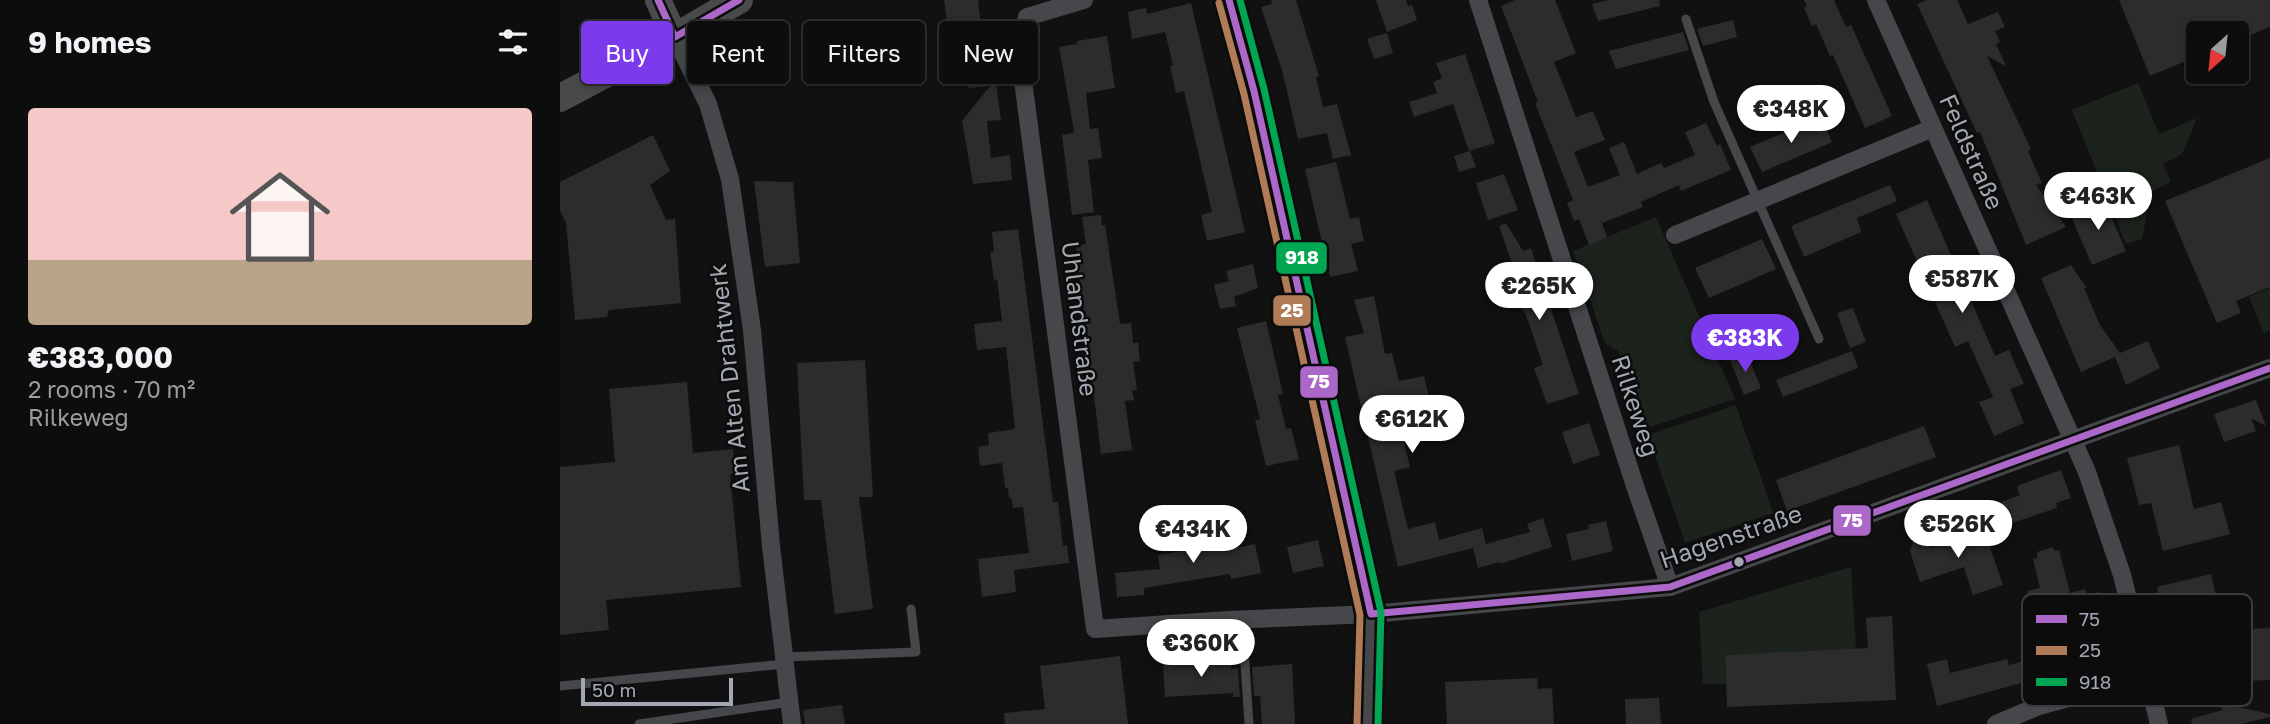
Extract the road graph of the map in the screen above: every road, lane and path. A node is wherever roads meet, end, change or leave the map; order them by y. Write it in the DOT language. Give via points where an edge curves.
graph roads {
  1 [pos="658,0"];
  2 [pos="739,0"];
  3 [pos="1084,0"];
  4 [pos="1229,0"];
  5 [pos="1478,0"];
  6 [pos="1876,0"];
  7 [pos="1686,19"];
  8 [pos="675,37"];
  9 [pos="560,98"];
  10 [pos="1933,128"];
  11 [pos="1757,200"];
  12 [pos="1675,234"];
  13 [pos="1819,339"];
  14 [pos="2270,368"];
  15 [pos="2074,440"];
  16 [pos="1670,587"];
  17 [pos="2127,594"];
  18 [pos="911,609"];
  19 [pos="1371,614"];
  20 [pos="1242,619"];
  21 [pos="1095,629"];
  22 [pos="785,661"];
  23 [pos="560,686"];
  24 [pos="790,702"];
  25 [pos="2039,706"];
  26 [pos="2154,706"];
  27 [pos="639,724"];
  28 [pos="792,724"];
  29 [pos="1249,724"];
  30 [pos="1367,724"];
  31 [pos="1996,724"];
  32 [pos="2159,724"];
  1 -- 8 [label="main road"];
  2 -- 8 [label="main road"];
  3 -- 21 [label="street, Uhlandstraße" via="1027,17 1019,50"];
  4 -- 19 [label="street" via="1257,104"];
  5 -- 16 [label="street, Rilkeweg"];
  6 -- 10 [label="street, Feldstraße"];
  7 -- 11 [label="lane" via="1714,102"];
  8 -- 9 [label="main road"];
  8 -- 22 [label="street, Am Alten Drahtwerk" via="708,104 730,179 753,337"];
  10 -- 11 [label="street"];
  10 -- 15 [label="street, Feldstraße"];
  11 -- 12 [label="street"];
  11 -- 13 [label="lane"];
  14 -- 15 [label="street, Hagenstraße"];
  15 -- 16 [label="street, Hagenstraße"];
  15 -- 17 [label="street, Feldstraße"];
  16 -- 19 [label="street, Hagenstraße"];
  18 -- 22 [label="lane" via="916,652"];
  19 -- 20 [label="street, Hagenstraße"];
  19 -- 30 [label="street"];
  20 -- 21 [label="street, Hagenstraße"];
  20 -- 29 [label="lane"];
  22 -- 23 [label="lane"];
  22 -- 24 [label="street, Am Alten Drahtwerk"];
  24 -- 27 [label="lane"];
  24 -- 28 [label="street, Am Alten Drahtwerk"];
  25 -- 31 [label="street"];
  26 -- 32 [label="street, Feldstraße"];
}
